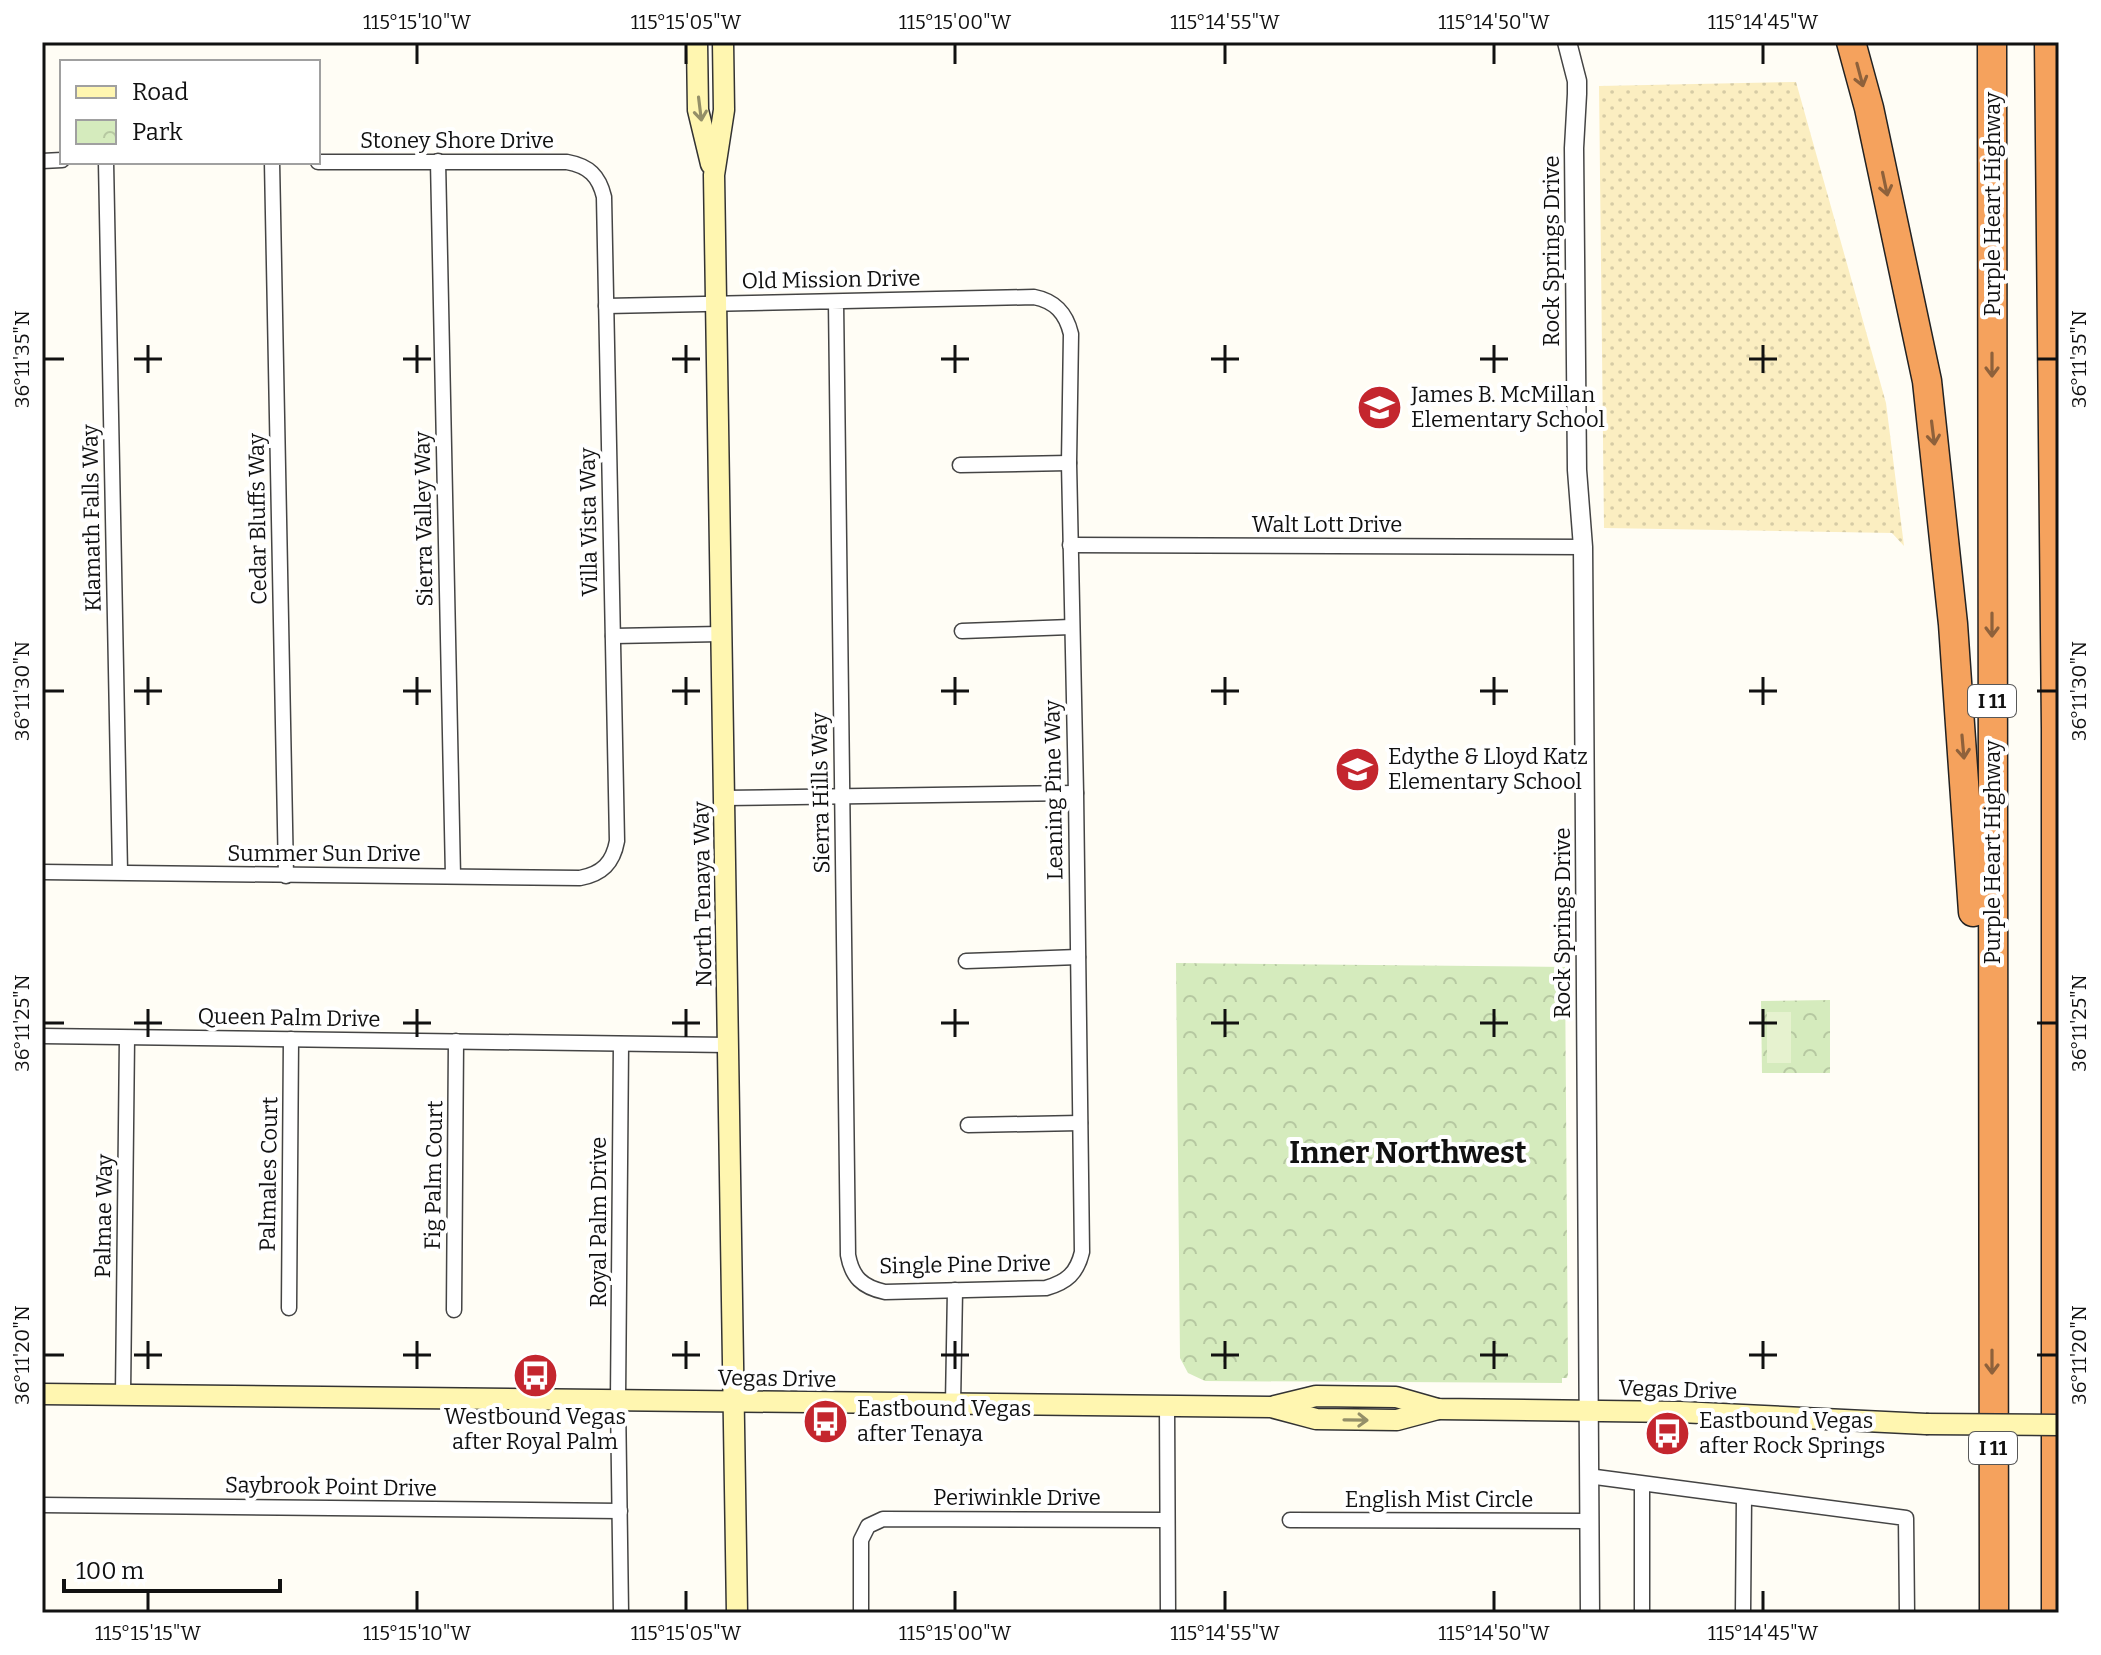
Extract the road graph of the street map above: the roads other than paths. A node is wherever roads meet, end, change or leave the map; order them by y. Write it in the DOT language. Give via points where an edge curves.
graph roads {
  1 [pos="723,42"];
  2 [pos="1567,42"];
  3 [pos="1851,42"];
  4 [pos="1992,42"];
  5 [pos="2049,42"];
  6 [pos="697,47"];
  7 [pos="724,110"];
  8 [pos="438,161"];
  9 [pos="320,162"];
  10 [pos="106,164"];
  11 [pos="272,164"];
  12 [pos="593,172"];
  13 [pos="714,175"];
  14 [pos="836,302"];
  15 [pos="715,303"];
  16 [pos="1056,305"];
  17 [pos="606,306"];
  18 [pos="1069,463"];
  19 [pos="960,465"];
  20 [pos="1070,545"];
  21 [pos="1583,547"];
  22 [pos="1071,627"];
  23 [pos="962,631"];
  24 [pos="721,634"];
  25 [pos="613,636"];
  26 [pos="2058,724"];
  27 [pos="1076,793"];
  28 [pos="842,797"];
  29 [pos="724,798"];
  30 [pos="604,869"];
  31 [pos="42,872"];
  32 [pos="120,872"];
  33 [pos="286,876"];
  34 [pos="453,876"];
  35 [pos="1078,957"];
  36 [pos="966,961"];
  37 [pos="42,1036"];
  38 [pos="127,1038"];
  39 [pos="291,1039"];
  40 [pos="456,1041"];
  41 [pos="621,1044"];
  42 [pos="728,1045"];
  43 [pos="1080,1123"];
  44 [pos="968,1125"];
  45 [pos="1072,1276"];
  46 [pos="859,1281"];
  47 [pos="1992,1284"];
  48 [pos="955,1290"];
  49 [pos="289,1308"];
  50 [pos="454,1310"];
  51 [pos="42,1394"];
  52 [pos="123,1395"];
  53 [pos="618,1400"];
  54 [pos="734,1402"];
  55 [pos="953,1404"];
  56 [pos="1167,1406"];
  57 [pos="1588,1410"];
  58 [pos="2059,1425"];
  59 [pos="1588,1476"];
  60 [pos="1642,1484"];
  61 [pos="1744,1498"];
  62 [pos="42,1505"];
  63 [pos="620,1511"];
  64 [pos="1167,1520"];
  65 [pos="1290,1520"];
  66 [pos="1588,1521"];
  67 [pos="621,1613"];
  68 [pos="737,1613"];
  69 [pos="861,1613"];
  70 [pos="1168,1613"];
  71 [pos="1590,1613"];
  72 [pos="1642,1613"];
  73 [pos="1743,1613"];
  74 [pos="1907,1613"];
  75 [pos="1994,1613"];
  76 [pos="2056,1613"];
  1 -- 7 [label="main road, North Tenaya Way"];
  2 -- 21 [label="street, Rock Springs Drive" via="1577,81 1577,470"];
  3 -- 47 [label="highway, one-way" via="1917,330 1937,467 1973,886 1975,1073"];
  4 -- 47 [label="highway, Purple Heart Highway / I 11, one-way"];
  5 -- 26 [label="highway"];
  6 -- 7 [label="main road" via="708,58"];
  6 -- 13 [label="main road, North Tenaya Way, one-way" via="698,110"];
  7 -- 13 [label="main road, North Tenaya Way"];
  8 -- 9 [label="street, Stoney Shore Drive"];
  8 -- 12 [label="street, Stoney Shore Drive" via="567,162"];
  8 -- 34 [label="street, Sierra Valley Way"];
  10 -- 32 [label="street, Klamath Falls Way"];
  11 -- 33 [label="street, Cedar Bluffs Way"];
  12 -- 17 [label="street, Villa Vista Way" via="604,197"];
  13 -- 15 [label="main road, North Tenaya Way"];
  14 -- 15 [label="street, Old Mission Drive"];
  14 -- 16 [label="street, Old Mission Drive" via="1034,297"];
  14 -- 28 [label="street, Sierra Hills Way"];
  15 -- 17 [label="street, Old Mission Drive"];
  15 -- 24 [label="main road, North Tenaya Way"];
  16 -- 18 [label="street, Leaning Pine Way" via="1071,334"];
  17 -- 25 [label="street, Villa Vista Way"];
  18 -- 19 [label="street"];
  18 -- 20 [label="street, Leaning Pine Way"];
  20 -- 21 [label="street, Walt Lott Drive"];
  20 -- 22 [label="street, Leaning Pine Way"];
  21 -- 57 [label="street, Rock Springs Drive"];
  22 -- 23 [label="street"];
  22 -- 27 [label="street, Leaning Pine Way"];
  24 -- 25 [label="street"];
  24 -- 29 [label="main road, North Tenaya Way"];
  25 -- 30 [label="street, Villa Vista Way" via="617,841"];
  26 -- 76 [label="highway"];
  27 -- 28 [label="street"];
  27 -- 35 [label="street, Leaning Pine Way"];
  28 -- 29 [label="street"];
  28 -- 46 [label="street, Sierra Hills Way" via="848,1255"];
  29 -- 42 [label="main road, North Tenaya Way"];
  30 -- 34 [label="street, Summer Sun Drive" via="580,878"];
  31 -- 32 [label="street, Summer Sun Drive"];
  32 -- 33 [label="street, Summer Sun Drive"];
  33 -- 34 [label="street, Summer Sun Drive"];
  35 -- 36 [label="street"];
  35 -- 43 [label="street, Leaning Pine Way"];
  37 -- 38 [label="street, Queen Palm Drive"];
  38 -- 39 [label="street, Queen Palm Drive"];
  38 -- 52 [label="street, Palmae Way"];
  39 -- 40 [label="street, Queen Palm Drive"];
  39 -- 49 [label="street, Palmales Court"];
  40 -- 41 [label="street, Queen Palm Drive"];
  40 -- 50 [label="street, Fig Palm Court"];
  41 -- 42 [label="street, Queen Palm Drive"];
  41 -- 53 [label="street, Royal Palm Drive"];
  42 -- 54 [label="main road, North Tenaya Way"];
  43 -- 44 [label="street"];
  43 -- 45 [label="street, Leaning Pine Way" via="1082,1252"];
  45 -- 48 [label="street, Single Pine Drive" via="1046,1288"];
  46 -- 48 [label="street, Single Pine Drive" via="885,1292"];
  47 -- 75 [label="highway, Purple Heart Highway / I 11, one-way"];
  48 -- 55 [label="street"];
  51 -- 52 [label="main road, Vegas Drive"];
  52 -- 53 [label="main road, Vegas Drive"];
  53 -- 54 [label="main road, Vegas Drive"];
  53 -- 63 [label="street, Royal Palm Drive"];
  54 -- 55 [label="main road, Vegas Drive"];
  54 -- 68 [label="main road, North Tenaya Way"];
  55 -- 56 [label="main road, Vegas Drive"];
  56 -- 57 [label="main road, Vegas Drive" via="1271,1407 1316,1419 1356,1420 1397,1420 1438,1409"];
  56 -- 64 [label="street"];
  57 -- 58 [label="main road, Vegas Drive, bridge"];
  57 -- 59 [label="street, Rock Springs Drive"];
  59 -- 60 [label="street"];
  59 -- 66 [label="street, Rock Springs Drive"];
  60 -- 61 [label="street"];
  60 -- 72 [label="street"];
  61 -- 73 [label="street"];
  61 -- 74 [label="street" via="1906,1518"];
  62 -- 63 [label="street, Saybrook Point Drive"];
  63 -- 67 [label="street, Royal Palm Drive"];
  64 -- 69 [label="street, Periwinkle Drive" via="883,1519 868,1526 861,1540"];
  64 -- 70 [label="street"];
  65 -- 66 [label="street, English Mist Circle"];
  66 -- 71 [label="street, Rock Springs Drive"];
}
